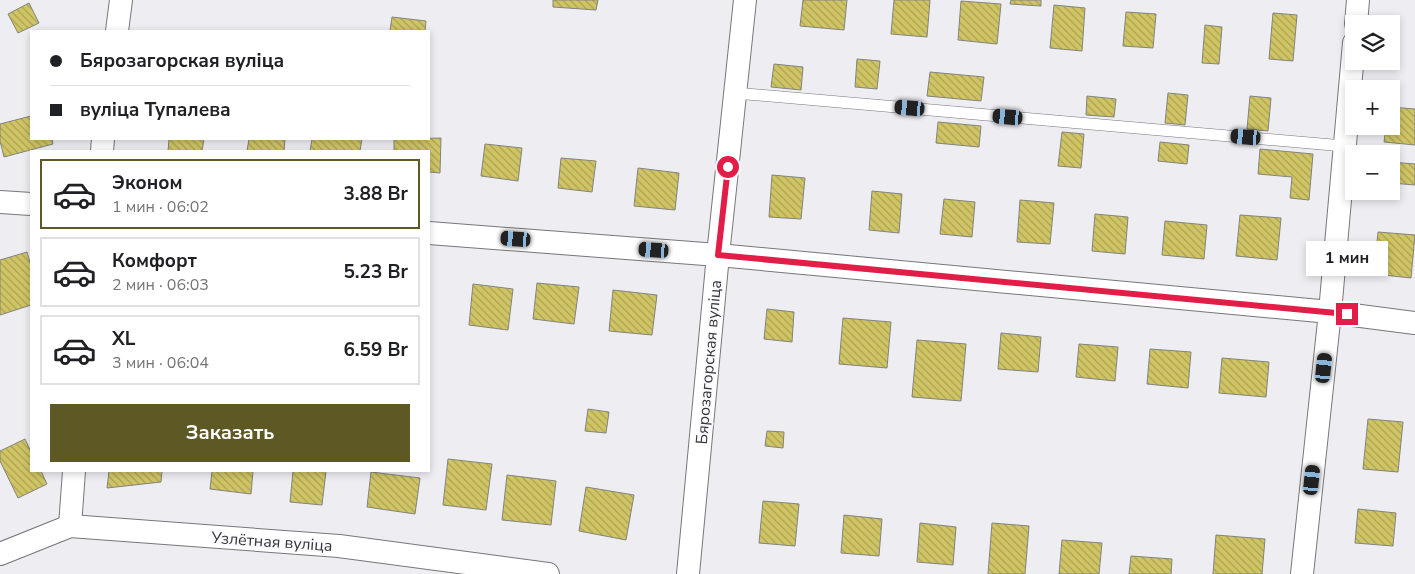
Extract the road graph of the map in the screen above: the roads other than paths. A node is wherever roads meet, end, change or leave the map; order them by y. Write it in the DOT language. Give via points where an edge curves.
graph roads {
  1 [pos="121,0"];
  2 [pos="745,0"];
  3 [pos="1358,0"];
  4 [pos="1357,15"];
  5 [pos="117,30"];
  6 [pos="1351,70"];
  7 [pos="735,93"];
  8 [pos="1344,146"];
  9 [pos="0,202"];
  10 [pos="30,204"];
  11 [pos="430,233"];
  12 [pos="718,255"];
  13 [pos="1330,312"];
  14 [pos="1415,323"];
  15 [pos="74,472"];
  16 [pos="70,526"];
  17 [pos="0,554"];
  18 [pos="548,574"];
  19 [pos="688,574"];
  20 [pos="1302,574"];
  1 -- 5 [label="street"];
  2 -- 7 [label="street, Бярозагорская вуліца"];
  3 -- 4 [label="street"];
  6 -- 8 [label="street"];
  7 -- 8 [label="lane"];
  7 -- 12 [label="street, Бярозагорская вуліца"];
  8 -- 13 [label="street"];
  9 -- 10 [label="street"];
  11 -- 12 [label="street"];
  12 -- 13 [label="street"];
  12 -- 19 [label="street, Бярозагорская вуліца"];
  13 -- 14 [label="street"];
  13 -- 20 [label="street"];
  15 -- 16 [label="street"];
  16 -- 17 [label="street, Узлётная вуліца"];
  16 -- 18 [label="street, Узлётная вуліца" via="339,546"];
}
